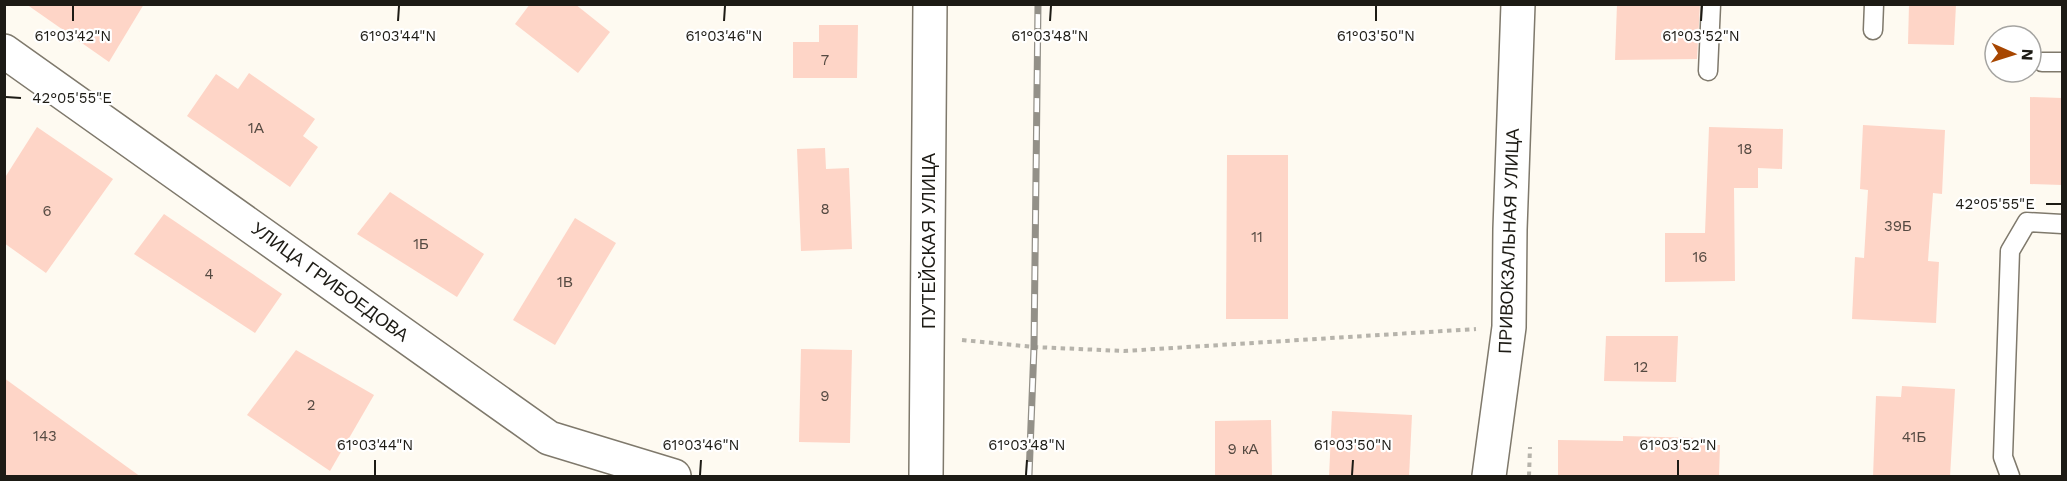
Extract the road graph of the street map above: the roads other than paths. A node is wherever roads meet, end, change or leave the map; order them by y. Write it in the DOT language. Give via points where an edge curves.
graph roads {
  1 [pos="930,4"];
  2 [pos="1518,4"];
  3 [pos="1711,4"];
  4 [pos="1874,4"];
  5 [pos="1873,30"];
  6 [pos="4,51"];
  7 [pos="2043,62"];
  8 [pos="2062,62"];
  9 [pos="1708,71"];
  10 [pos="2062,224"];
  11 [pos="674,477"];
  12 [pos="926,477"];
  13 [pos="1489,477"];
  14 [pos="2010,477"];
  1 -- 12 [label="street, ПУТЕЙСКАЯ УЛИЦА"];
  2 -- 13 [label="street, ПРИВОКЗАЛЬНАЯ УЛИЦА" via="1509,327"];
  3 -- 9 [label="lane"];
  4 -- 5 [label="lane"];
  6 -- 11 [label="street, УЛИЦА ГРИБОЕДОВА" via="549,438"];
  7 -- 8 [label="lane"];
  10 -- 14 [label="lane" via="2027,222 2010,251 2003,457"];
}
